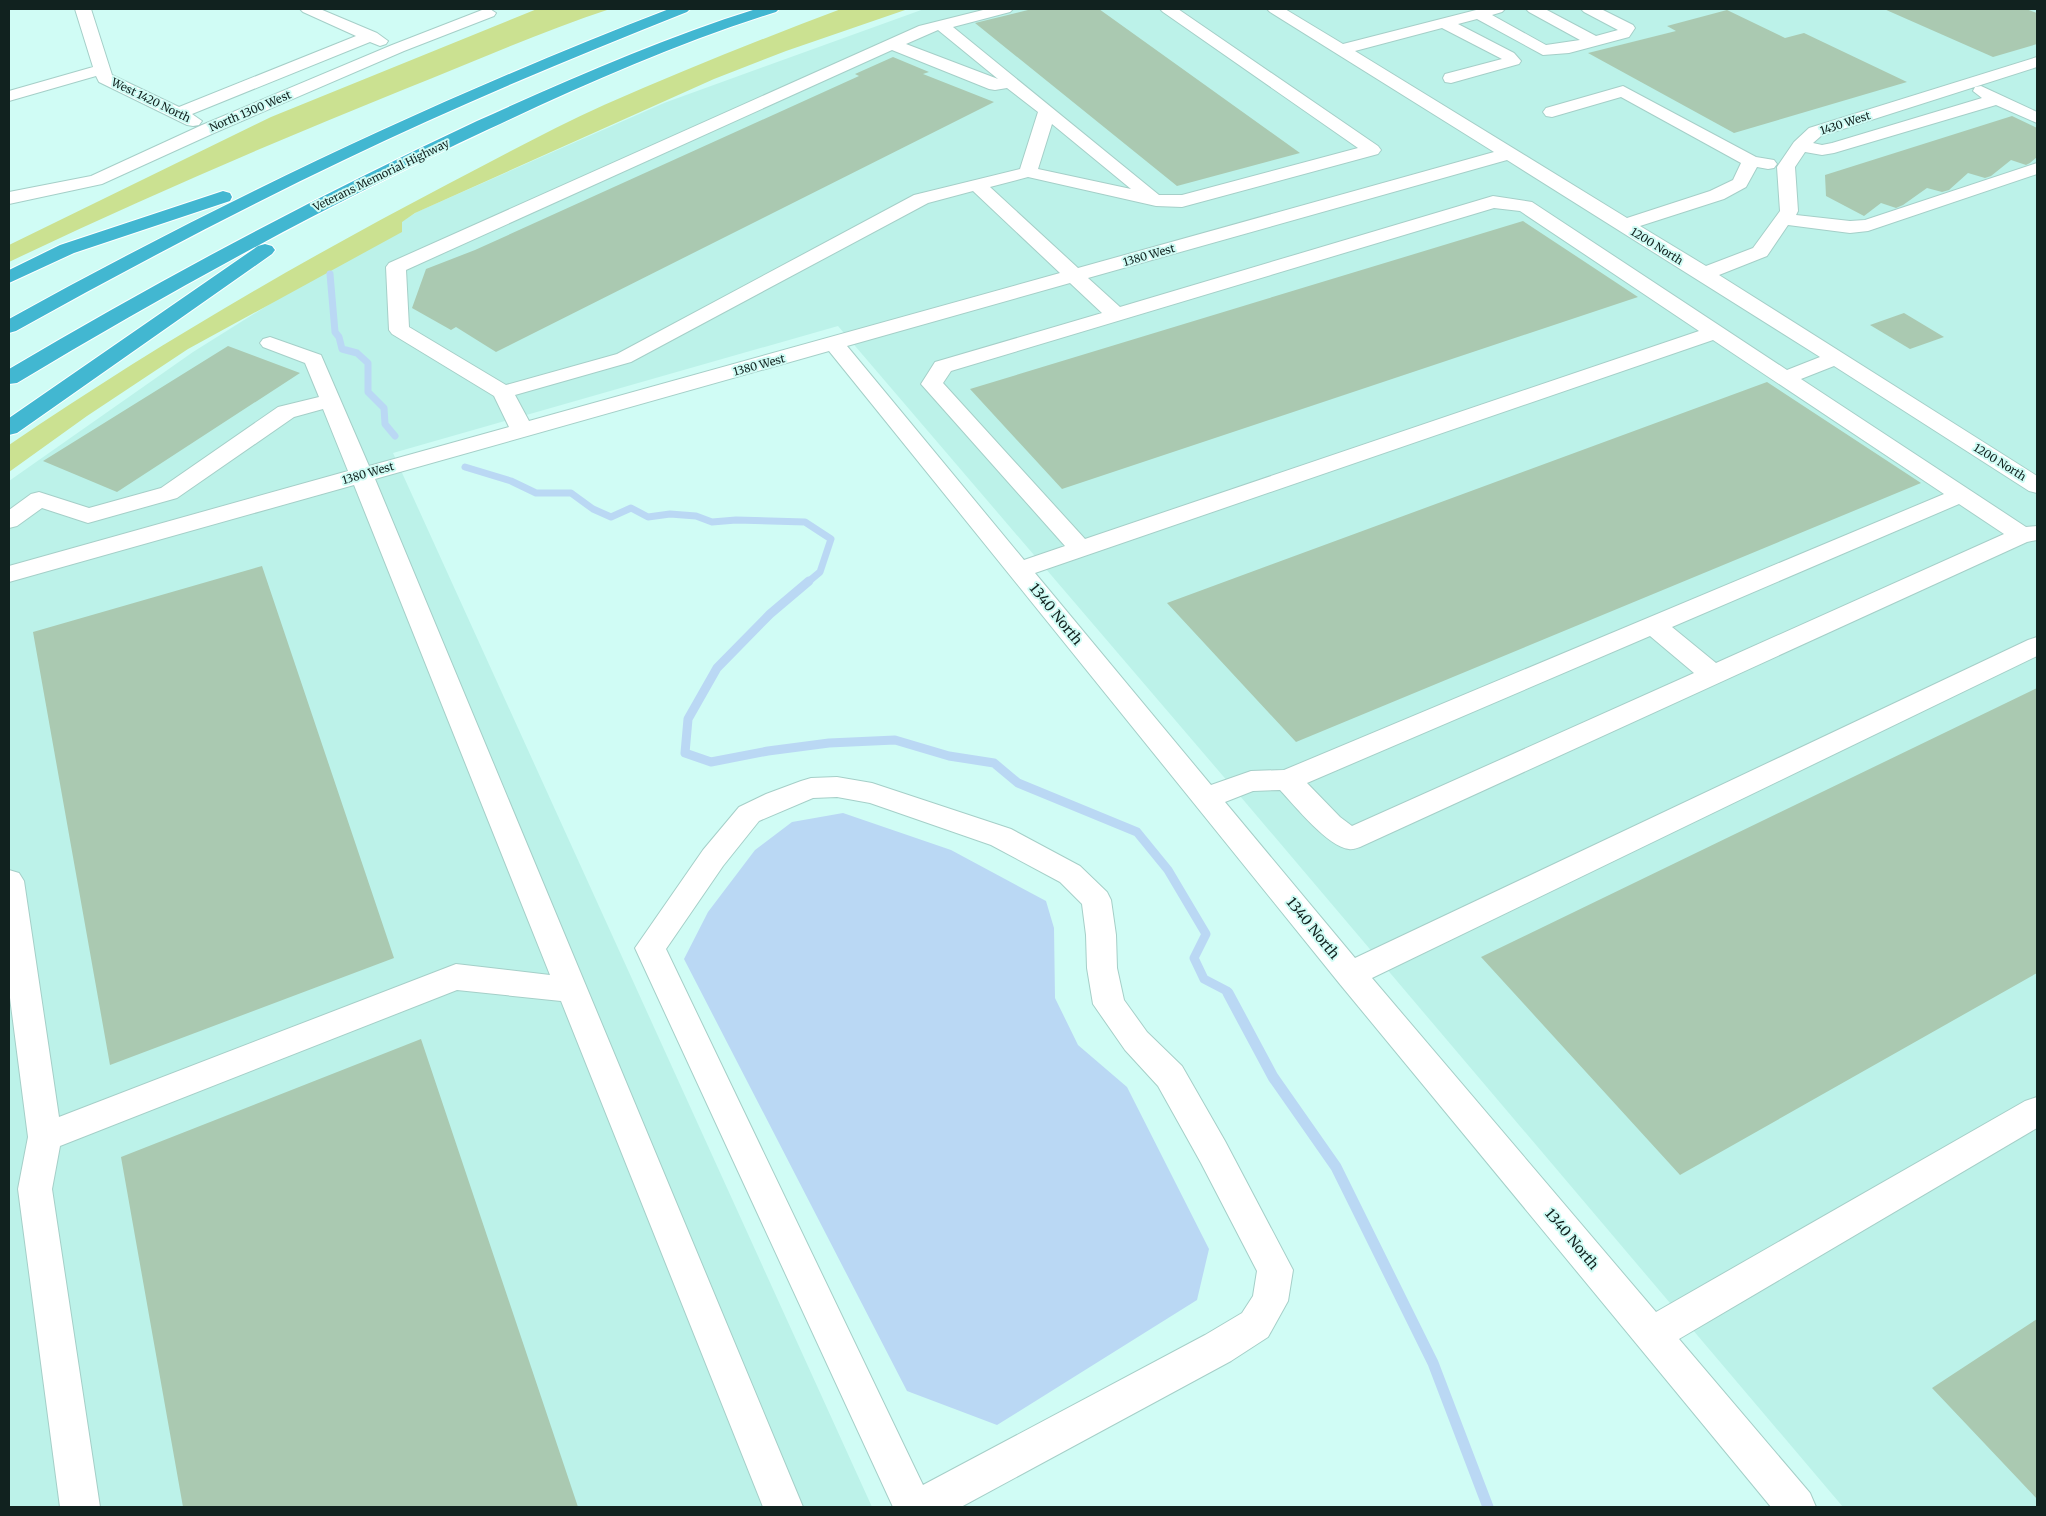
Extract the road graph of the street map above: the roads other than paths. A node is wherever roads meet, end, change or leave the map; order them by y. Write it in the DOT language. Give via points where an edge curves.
graph roads {
  1 [pos="83,9"];
  2 [pos="308,9"];
  3 [pos="682,9"];
  4 [pos="771,9"];
  5 [pos="1005,9"];
  6 [pos="1168,9"];
  7 [pos="1276,9"];
  8 [pos="1498,9"];
  9 [pos="1534,9"];
  10 [pos="1589,9"];
  11 [pos="488,13"];
  12 [pos="1479,14"];
  13 [pos="1444,23"];
  14 [pos="942,25"];
  15 [pos="1467,35"];
  16 [pos="371,36"];
  17 [pos="1441,41"];
  18 [pos="1595,42"];
  19 [pos="892,44"];
  20 [pos="398,48"];
  21 [pos="1340,50"];
  22 [pos="2037,62"];
  23 [pos="103,69"];
  24 [pos="1451,78"];
  25 [pos="1011,82"];
  26 [pos="1966,84"];
  27 [pos="9,96"];
  28 [pos="1997,99"];
  29 [pos="1047,111"];
  30 [pos="1552,112"];
  31 [pos="178,114"];
  32 [pos="2037,118"];
  33 [pos="208,129"];
  34 [pos="1800,146"];
  35 [pos="1508,154"];
  36 [pos="1751,161"];
  37 [pos="316,166"];
  38 [pos="1786,167"];
  39 [pos="2037,168"];
  40 [pos="1028,172"];
  41 [pos="977,184"];
  42 [pos="354,187"];
  43 [pos="9,198"];
  44 [pos="1156,200"];
  45 [pos="1783,220"];
  46 [pos="1624,225"];
  47 [pos="1704,274"];
  48 [pos="1074,276"];
  49 [pos="9,277"];
  50 [pos="1116,315"];
  51 [pos="9,327"];
  52 [pos="1715,332"];
  53 [pos="270,343"];
  54 [pos="834,344"];
  55 [pos="1836,358"];
  56 [pos="9,378"];
  57 [pos="1784,378"];
  58 [pos="503,392"];
  59 [pos="331,400"];
  60 [pos="9,428"];
  61 [pos="522,430"];
  62 [pos="361,475"];
  63 [pos="2037,486"];
  64 [pos="1961,495"];
  65 [pos="9,521"];
  66 [pos="2030,534"];
  67 [pos="1081,549"];
  68 [pos="1019,570"];
  69 [pos="9,574"];
  70 [pos="1654,625"];
  71 [pos="2037,646"];
  72 [pos="1713,675"];
  73 [pos="1288,780"];
  74 [pos="1206,798"];
  75 [pos="9,881"];
  76 [pos="1350,974"];
  77 [pos="572,990"];
  78 [pos="2037,1111"];
  79 [pos="45,1137"];
  80 [pos="1652,1334"];
  81 [pos="80,1507"];
  82 [pos="783,1507"];
  83 [pos="913,1507"];
  84 [pos="922,1507"];
  85 [pos="1796,1507"];
  1 -- 23 [label="street, West 1420 North"];
  2 -- 16 [label="street"];
  3 -- 37 [label="highway" via="542,64"];
  4 -- 42 [label="highway, Veterans Memorial Highway" via="727,22 548,96"];
  5 -- 14 [label="street"];
  6 -- 44 [label="street" via="1372,150 1182,201"];
  7 -- 21 [label="street, 1200 North"];
  8 -- 12 [label="street"];
  9 -- 18 [label="street"];
  10 -- 18 [label="street" via="1627,28 1623,34"];
  11 -- 20 [label="street, North 1300 West"];
  12 -- 13 [label="street"];
  12 -- 18 [label="street" via="1543,50"];
  13 -- 15 [label="street"];
  13 -- 21 [label="street"];
  14 -- 19 [label="street"];
  14 -- 25 [label="street"];
  15 -- 17 [label="street"];
  15 -- 24 [label="street" via="1508,56 1513,62"];
  16 -- 20 [label="street"];
  16 -- 31 [label="street"];
  19 -- 25 [label="street" via="995,85"];
  19 -- 58 [label="street" via="396,267 399,330"];
  20 -- 33 [label="street, North 1300 West"];
  21 -- 35 [label="street, 1200 North"];
  22 -- 26 [label="street, 1430 West"];
  23 -- 27 [label="street"];
  23 -- 31 [label="street, West 1420 North" via="105,78"];
  25 -- 29 [label="street"];
  26 -- 28 [label="street"];
  26 -- 34 [label="street, 1430 West" via="1815,132"];
  28 -- 32 [label="street"];
  28 -- 34 [label="street" via="1834,148 1822,150"];
  29 -- 40 [label="street"];
  29 -- 44 [label="street"];
  30 -- 36 [label="street" via="1623,91"];
  31 -- 33 [label="street, West 1420 North"];
  33 -- 43 [label="street, North 1300 West" via="96,180"];
  34 -- 38 [label="street, 1430 West"];
  35 -- 46 [label="street, 1200 North"];
  35 -- 48 [label="street, 1380 West"];
  36 -- 38 [label="street"];
  36 -- 46 [label="street" via="1740,183 1717,195"];
  37 -- 49 [label="highway" via="67,249"];
  37 -- 51 [label="highway" via="136,257"];
  38 -- 45 [label="street" via="1789,211"];
  39 -- 45 [label="street" via="1868,225 1841,227"];
  40 -- 41 [label="street"];
  40 -- 44 [label="street"];
  41 -- 48 [label="street"];
  41 -- 58 [label="street" via="920,199 624,358"];
  42 -- 56 [label="highway, Veterans Memorial Highway" via="230,251"];
  42 -- 60 [label="highway"];
  45 -- 47 [label="street" via="1760,252"];
  46 -- 47 [label="street, 1200 North"];
  47 -- 55 [label="street, 1200 North"];
  48 -- 50 [label="street"];
  48 -- 54 [label="street, 1380 West"];
  50 -- 52 [label="street" via="1493,202 1525,206"];
  50 -- 67 [label="street" via="942,367 932,384"];
  52 -- 57 [label="street"];
  52 -- 67 [label="street"];
  53 -- 59 [label="street" via="314,359"];
  54 -- 61 [label="street, 1380 West"];
  54 -- 68 [label="street, 1340 North"];
  55 -- 57 [label="street"];
  55 -- 63 [label="street, 1200 North"];
  57 -- 64 [label="street"];
  58 -- 61 [label="street"];
  59 -- 62 [label="street"];
  59 -- 65 [label="street" via="286,412 170,493 88,516 38,499"];
  61 -- 62 [label="street, 1380 West"];
  62 -- 69 [label="street, 1380 West"];
  62 -- 77 [label="street"];
  64 -- 66 [label="street"];
  64 -- 70 [label="street"];
  66 -- 72 [label="street"];
  67 -- 68 [label="street"];
  68 -- 74 [label="street, 1340 North"];
  70 -- 72 [label="street"];
  70 -- 73 [label="street"];
  71 -- 76 [label="street"];
  72 -- 73 [label="street" via="1350,839 1330,825"];
  73 -- 74 [label="street" via="1251,781"];
  74 -- 76 [label="street, 1340 North"];
  75 -- 79 [label="street"];
  76 -- 80 [label="street, 1340 North"];
  77 -- 79 [label="street" via="456,977"];
  77 -- 82 [label="street"];
  78 -- 80 [label="street"];
  79 -- 81 [label="street" via="35,1189"];
  80 -- 85 [label="street, 1340 North"];
  83 -- 84 [label="street" via="650,948 712,858 748,814 811,788 837,787 872,793 1001,837 1070,874 1096,900 1109,1004 1136,1041 1170,1076 1275,1270 1270,1301 1256,1325"];
}
